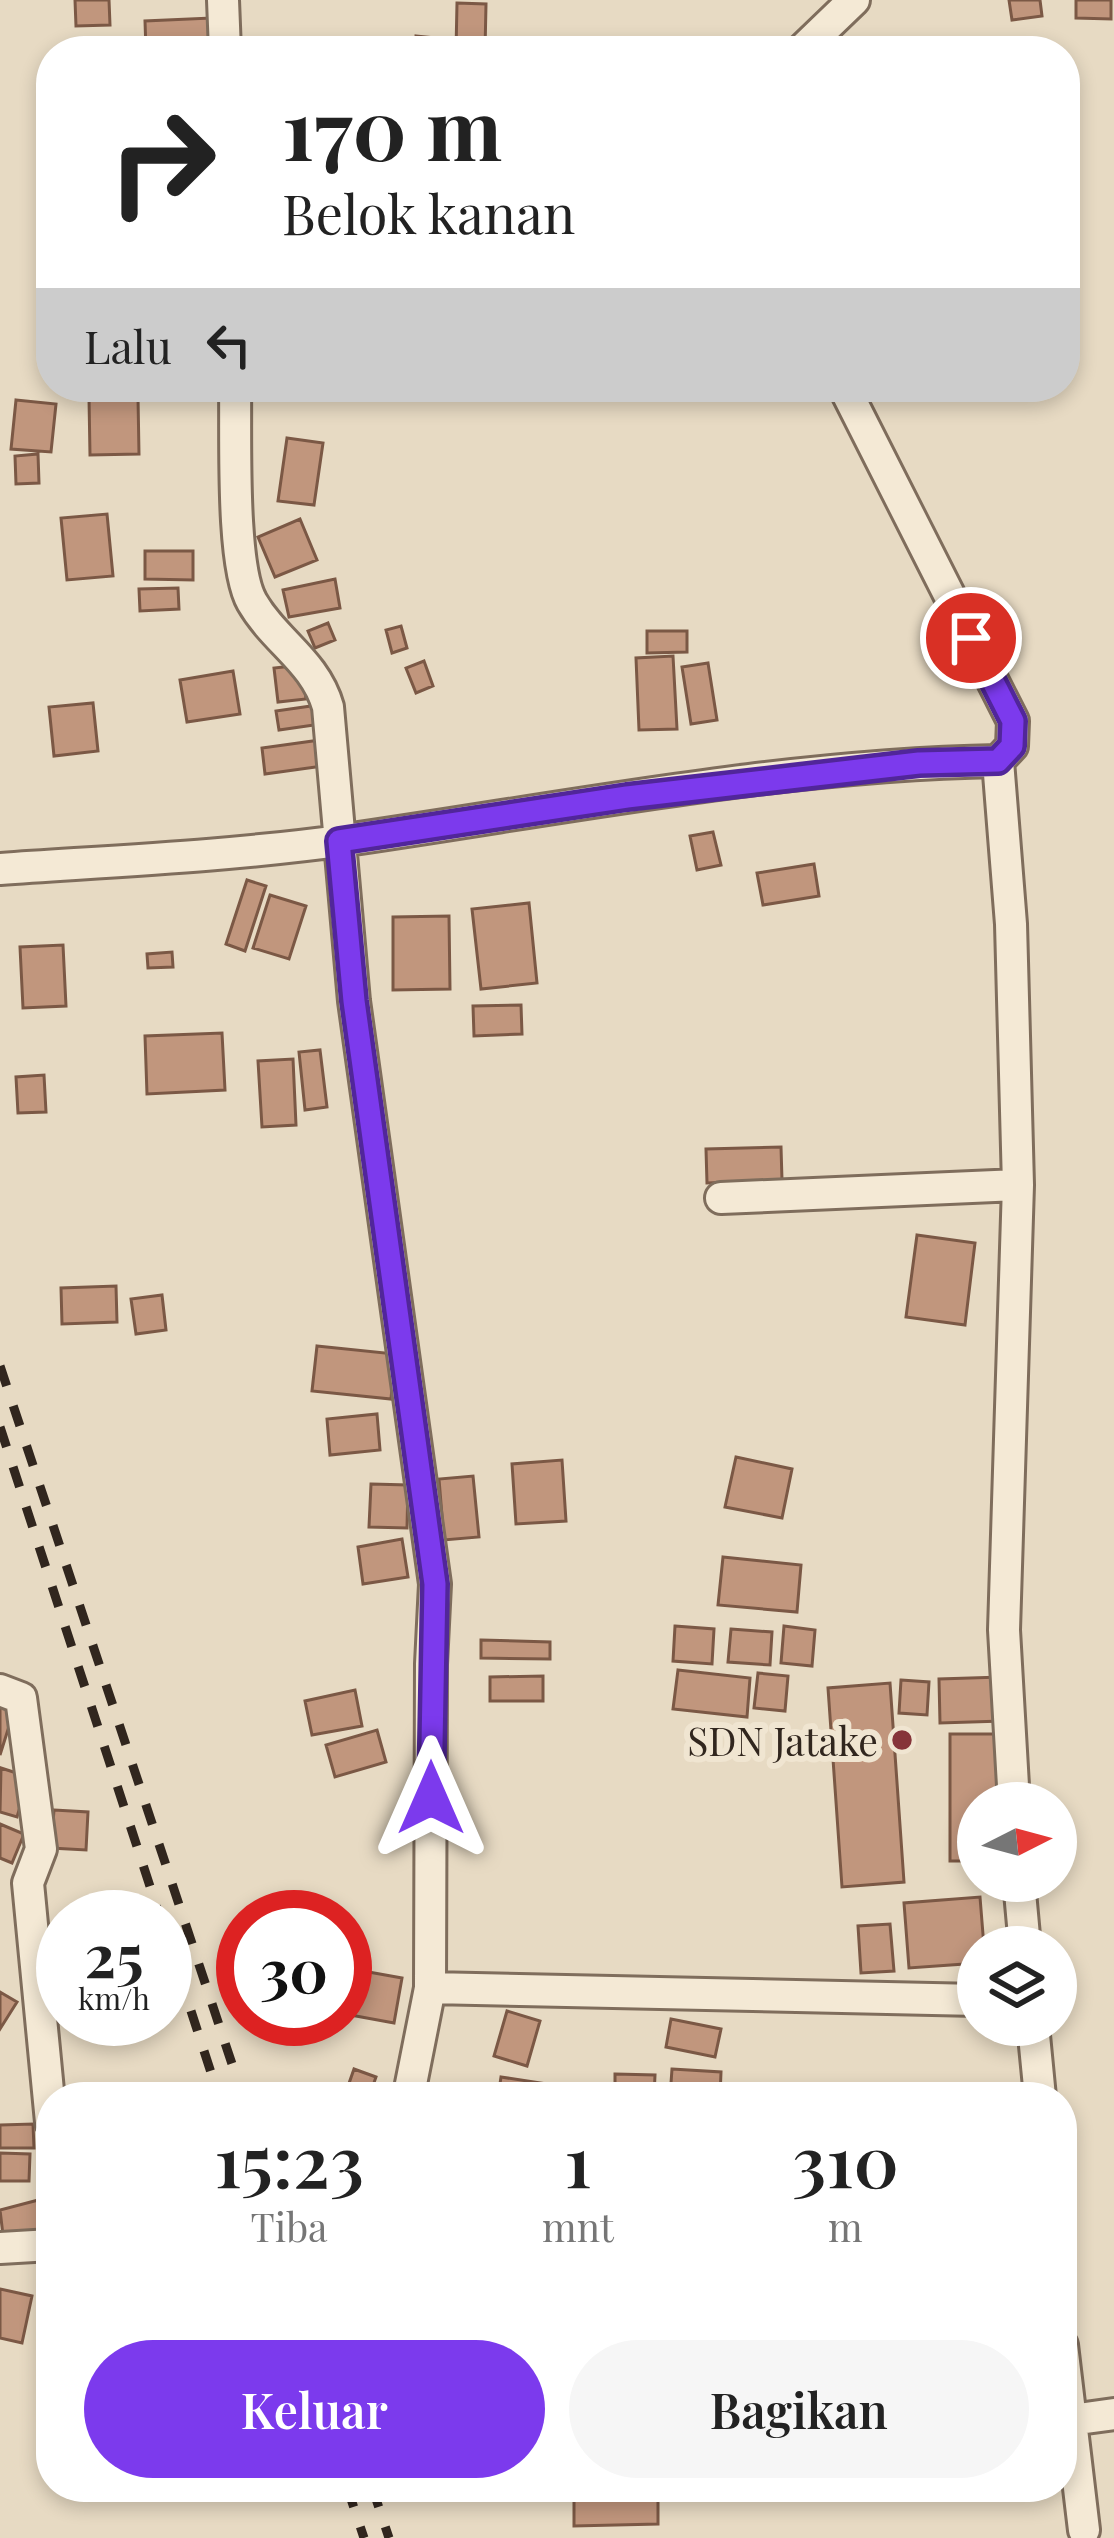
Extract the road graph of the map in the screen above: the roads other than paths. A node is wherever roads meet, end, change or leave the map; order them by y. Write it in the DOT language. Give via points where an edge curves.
graph roads {
  1 [pos="223,0"];
  2 [pos="854,0"];
  3 [pos="224,36"];
  4 [pos="817,36"];
  5 [pos="236,402"];
  6 [pos="852,402"];
  7 [pos="998,761"];
  8 [pos="339,841"];
  9 [pos="0,869"];
  10 [pos="1018,1185"];
  11 [pos="721,1198"];
  12 [pos="0,1690"];
  13 [pos="1013,1782"];
  14 [pos="430,1988"];
  15 [pos="957,2000"];
  16 [pos="1035,2046"];
  17 [pos="47,2082"];
  18 [pos="411,2082"];
  19 [pos="1039,2082"];
  20 [pos="36,2246"];
  21 [pos="0,2248"];
  22 [pos="1114,2414"];
  23 [pos="1077,2419"];
  24 [pos="1077,2471"];
  25 [pos="1084,2530"];
  1 -- 3 [label="street"];
  2 -- 4 [label="street"];
  5 -- 8 [label="street" via="243,581 322,686"];
  6 -- 7 [label="street" via="1013,721 1012,746"];
  7 -- 8 [label="street" via="627,797"];
  7 -- 10 [label="street"];
  8 -- 9 [label="street"];
  8 -- 14 [label="street" via="435,1584"];
  10 -- 11 [label="street"];
  10 -- 13 [label="street" via="1004,1630"];
  12 -- 17 [label="street" via="21,1698 41,1849 28,1883"];
  14 -- 15 [label="street"];
  14 -- 18 [label="street"];
  16 -- 19 [label="street"];
  20 -- 21 [label="street"];
  22 -- 23 [label="street"];
  24 -- 25 [label="street"];
}
